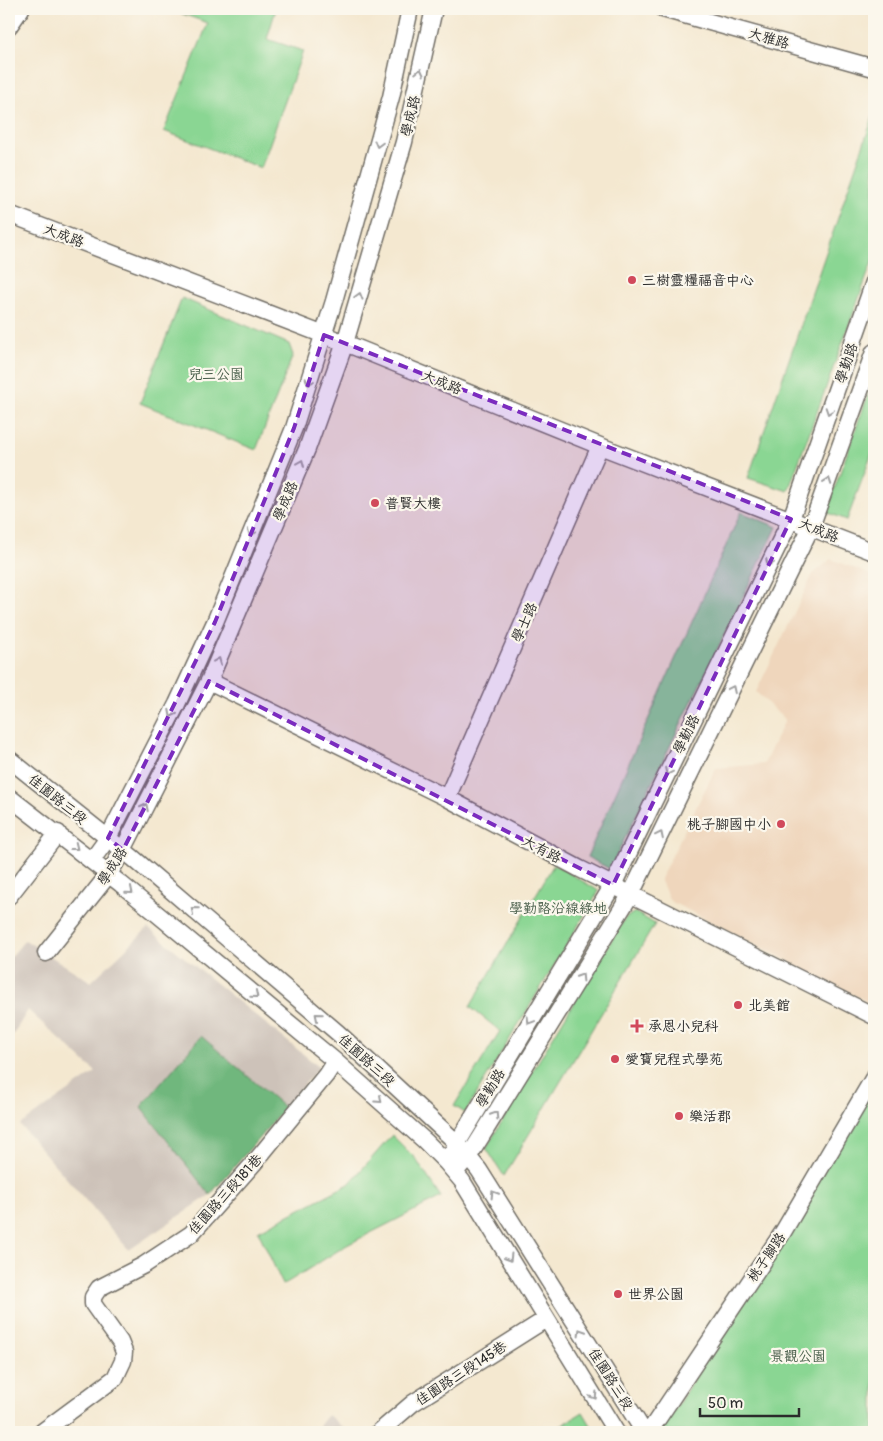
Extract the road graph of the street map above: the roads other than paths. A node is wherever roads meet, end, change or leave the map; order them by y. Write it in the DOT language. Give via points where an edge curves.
graph roads {
  1 [pos="21,9"];
  2 [pos="410,9"];
  3 [pos="434,9"];
  4 [pos="663,9"];
  5 [pos="9,26"];
  6 [pos="874,68"];
  7 [pos="9,214"];
  8 [pos="874,282"];
  9 [pos="324,335"];
  10 [pos="345,343"];
  11 [pos="874,352"];
  12 [pos="600,446"];
  13 [pos="791,519"];
  14 [pos="811,527"];
  15 [pos="874,552"];
  16 [pos="209,681"];
  17 [pos="9,759"];
  18 [pos="9,797"];
  19 [pos="446,798"];
  20 [pos="58,833"];
  21 [pos="108,838"];
  22 [pos="123,850"];
  23 [pos="92,860"];
  24 [pos="109,874"];
  25 [pos="613,885"];
  26 [pos="631,894"];
  27 [pos="9,896"];
  28 [pos="46,953"];
  29 [pos="874,1016"];
  30 [pos="335,1061"];
  31 [pos="874,1077"];
  32 [pos="457,1142"];
  33 [pos="469,1156"];
  34 [pos="450,1167"];
  35 [pos="546,1319"];
  36 [pos="42,1432"];
  37 [pos="379,1432"];
  38 [pos="616,1432"];
  39 [pos="644,1432"];
  40 [pos="649,1432"];
  1 -- 5 [label="street"];
  2 -- 9 [label="street, 學成路, one-way" via="391,97"];
  10 -- 3 [label="street, 學成路, one-way" via="404,142"];
  4 -- 6 [label="street, 大雅路"];
  7 -- 9 [label="street, 大成路"];
  8 -- 13 [label="street, 學勤路, one-way"];
  9 -- 10 [label="street, 大成路"];
  9 -- 21 [label="street, 學成路, one-way" via="294,428 215,622"];
  10 -- 12 [label="street, 大成路"];
  16 -- 10 [label="street, 學成路, one-way" via="307,449"];
  14 -- 11 [label="street, 學勤路, one-way"];
  12 -- 13 [label="street, 大成路"];
  12 -- 19 [label="street, 學士路"];
  13 -- 14 [label="street, 大成路"];
  13 -- 25 [label="street, 學勤路, one-way"];
  14 -- 15 [label="street, 大成路"];
  26 -- 14 [label="street, 學勤路, one-way"];
  16 -- 19 [label="street, 大有路"];
  22 -- 16 [label="street, 學成路, one-way"];
  17 -- 21 [label="street, 佳園路三段"];
  18 -- 20 [label="street, 佳園路三段"];
  19 -- 25 [label="street, 大有路"];
  20 -- 23 [label="street, 佳園路三段, one-way"];
  20 -- 27 [label="street"];
  21 -- 22 [label="street, 佳園路三段"];
  21 -- 23 [label="street, 學成路"];
  22 -- 24 [label="street, 學成路"];
  32 -- 22 [label="street, 佳園路三段, one-way" via="338,1033"];
  23 -- 24 [label="street, 佳園路三段"];
  24 -- 28 [label="street, 學成路"];
  24 -- 30 [label="street, 佳園路三段, one-way"];
  25 -- 26 [label="street, 大有路"];
  25 -- 32 [label="street, 學勤路, one-way"];
  26 -- 29 [label="street, 大有路"];
  33 -- 26 [label="street, 學勤路, one-way"];
  30 -- 34 [label="street, 佳園路三段, one-way"];
  30 -- 36 [label="street, 佳園路三段181巷" via="254,1164 191,1234 144,1265 99,1288 92,1304 120,1342 123,1361 115,1378"];
  31 -- 40 [label="street, 桃子腳路" via="783,1232"];
  32 -- 33 [label="street, 佳園路三段"];
  32 -- 34 [label="street, 學勤路"];
  33 -- 34 [label="street, 學勤路"];
  39 -- 33 [label="street, 佳園路三段, one-way"];
  34 -- 35 [label="street, 佳園路三段, one-way" via="462,1181"];
  35 -- 37 [label="street, 佳園路三段145巷" via="413,1403"];
  35 -- 38 [label="street, 佳園路三段, one-way"];
}
